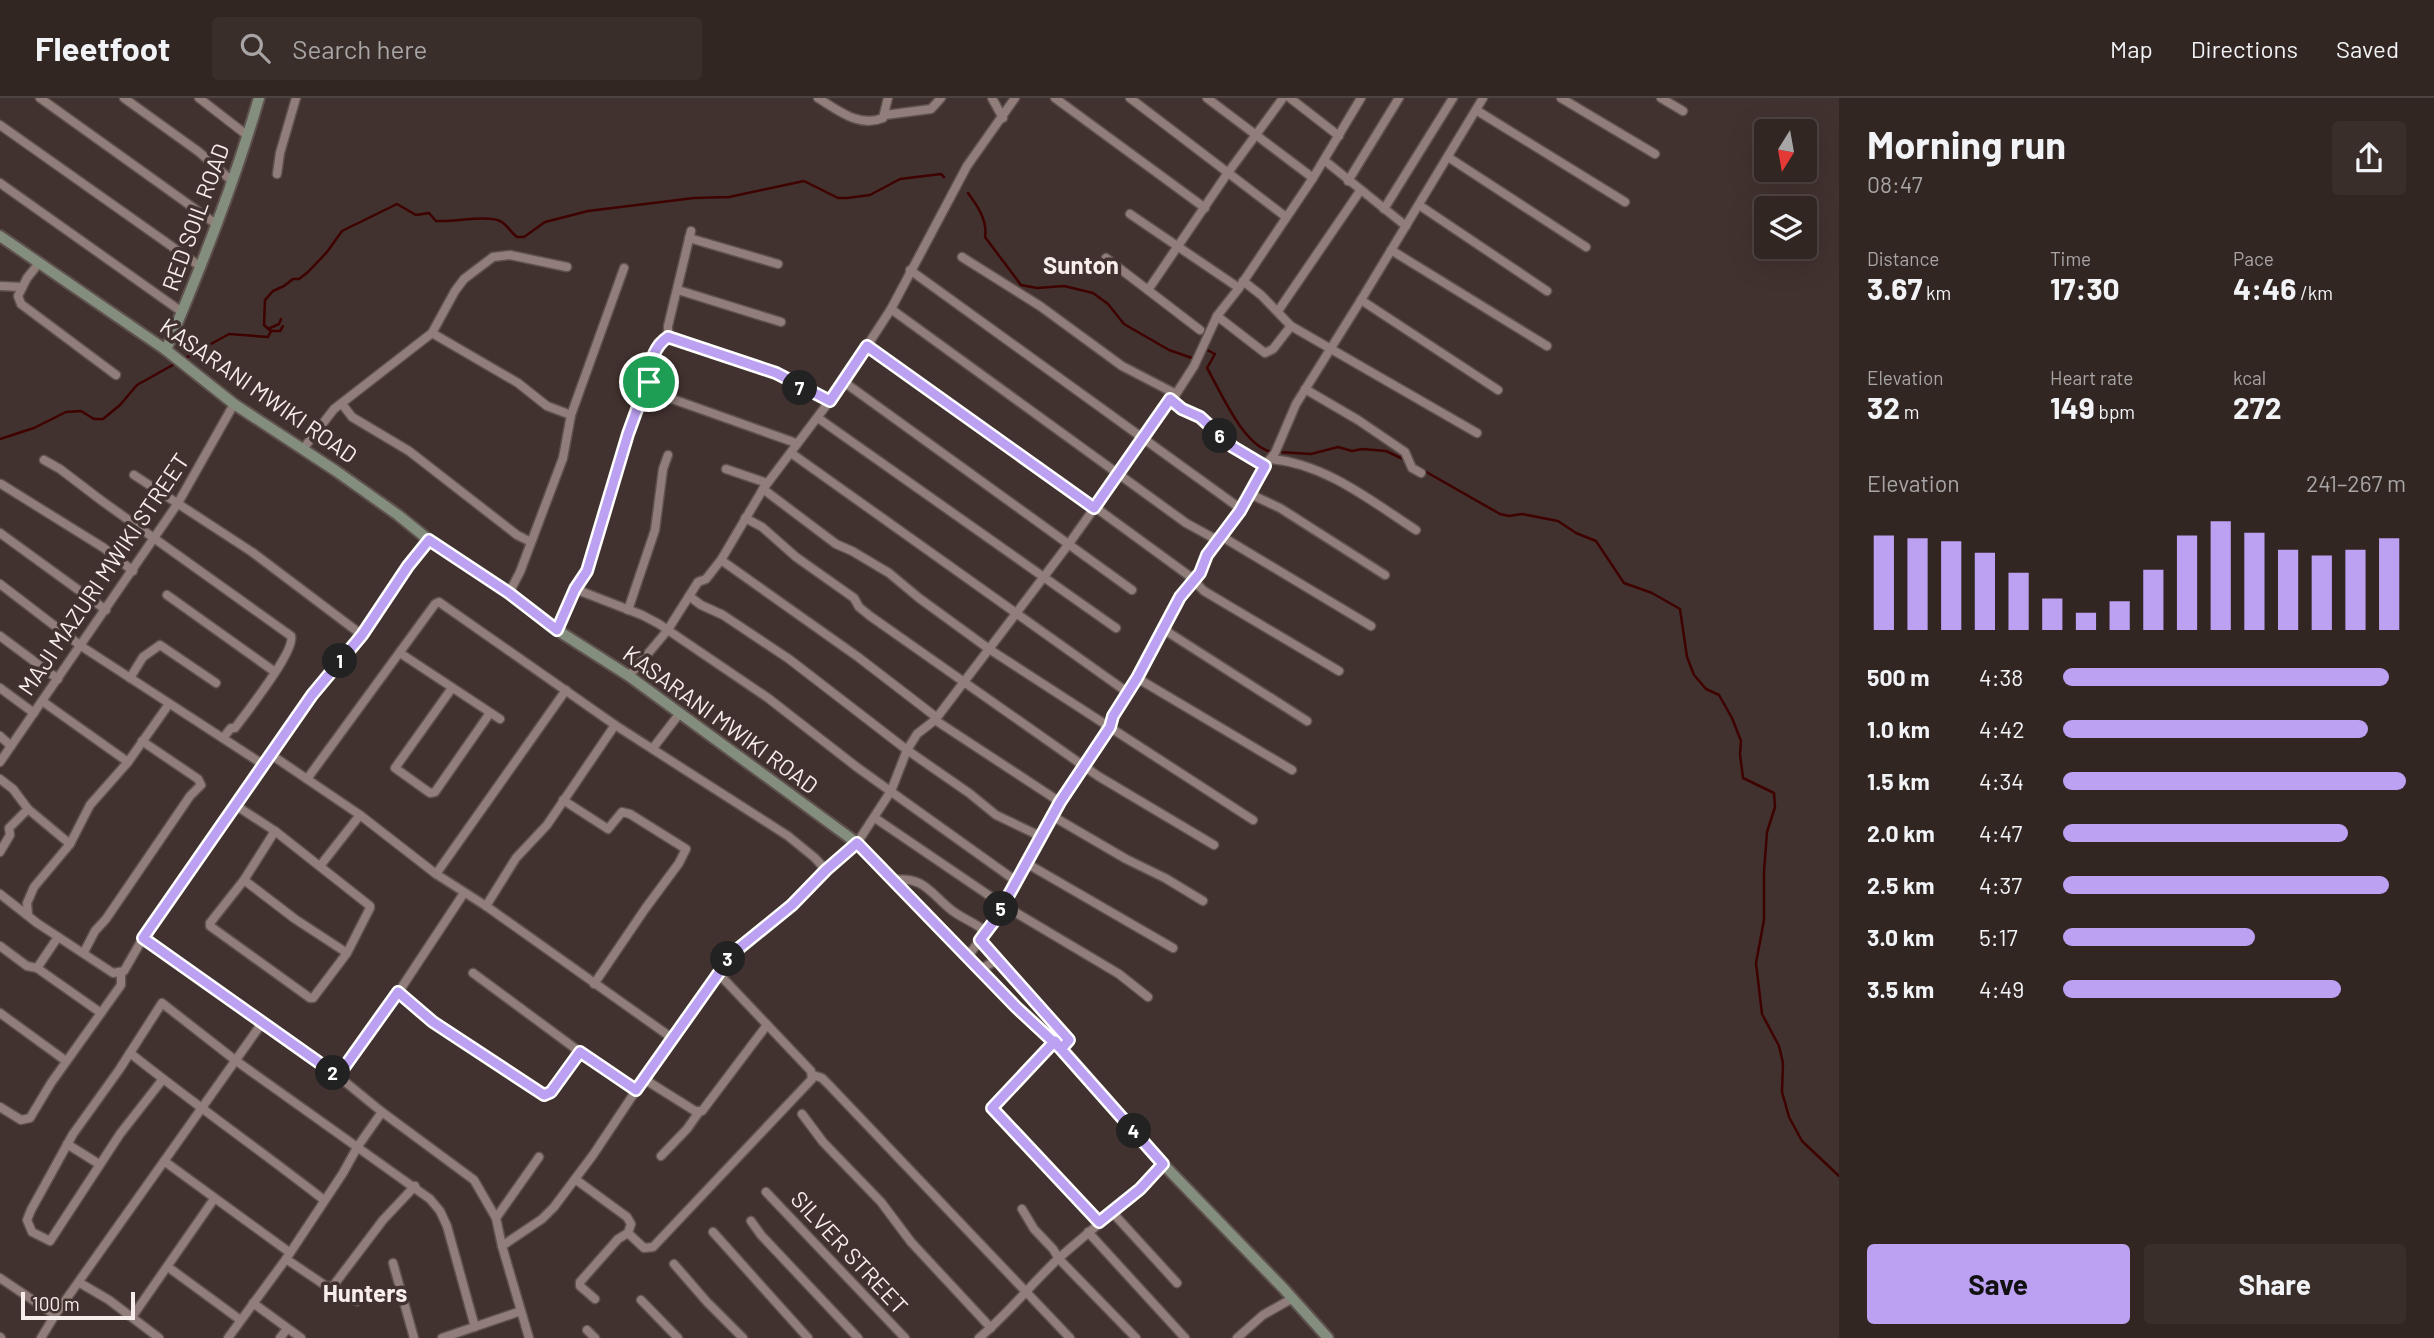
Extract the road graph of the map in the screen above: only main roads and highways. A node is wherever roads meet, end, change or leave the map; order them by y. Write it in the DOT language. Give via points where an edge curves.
graph roads {
  1 [pos="258,98"];
  2 [pos="0,236"];
  3 [pos="166,350"];
  4 [pos="1328,1338"];
  1 -- 3 [label="main road, RED SOIL ROAD" via="201,267"];
  2 -- 3 [label="main road, KASARANI MWIKI ROAD"];
  3 -- 4 [label="main road, KASARANI MWIKI ROAD" via="234,404 629,676 857,843 1058,1045"];
}
